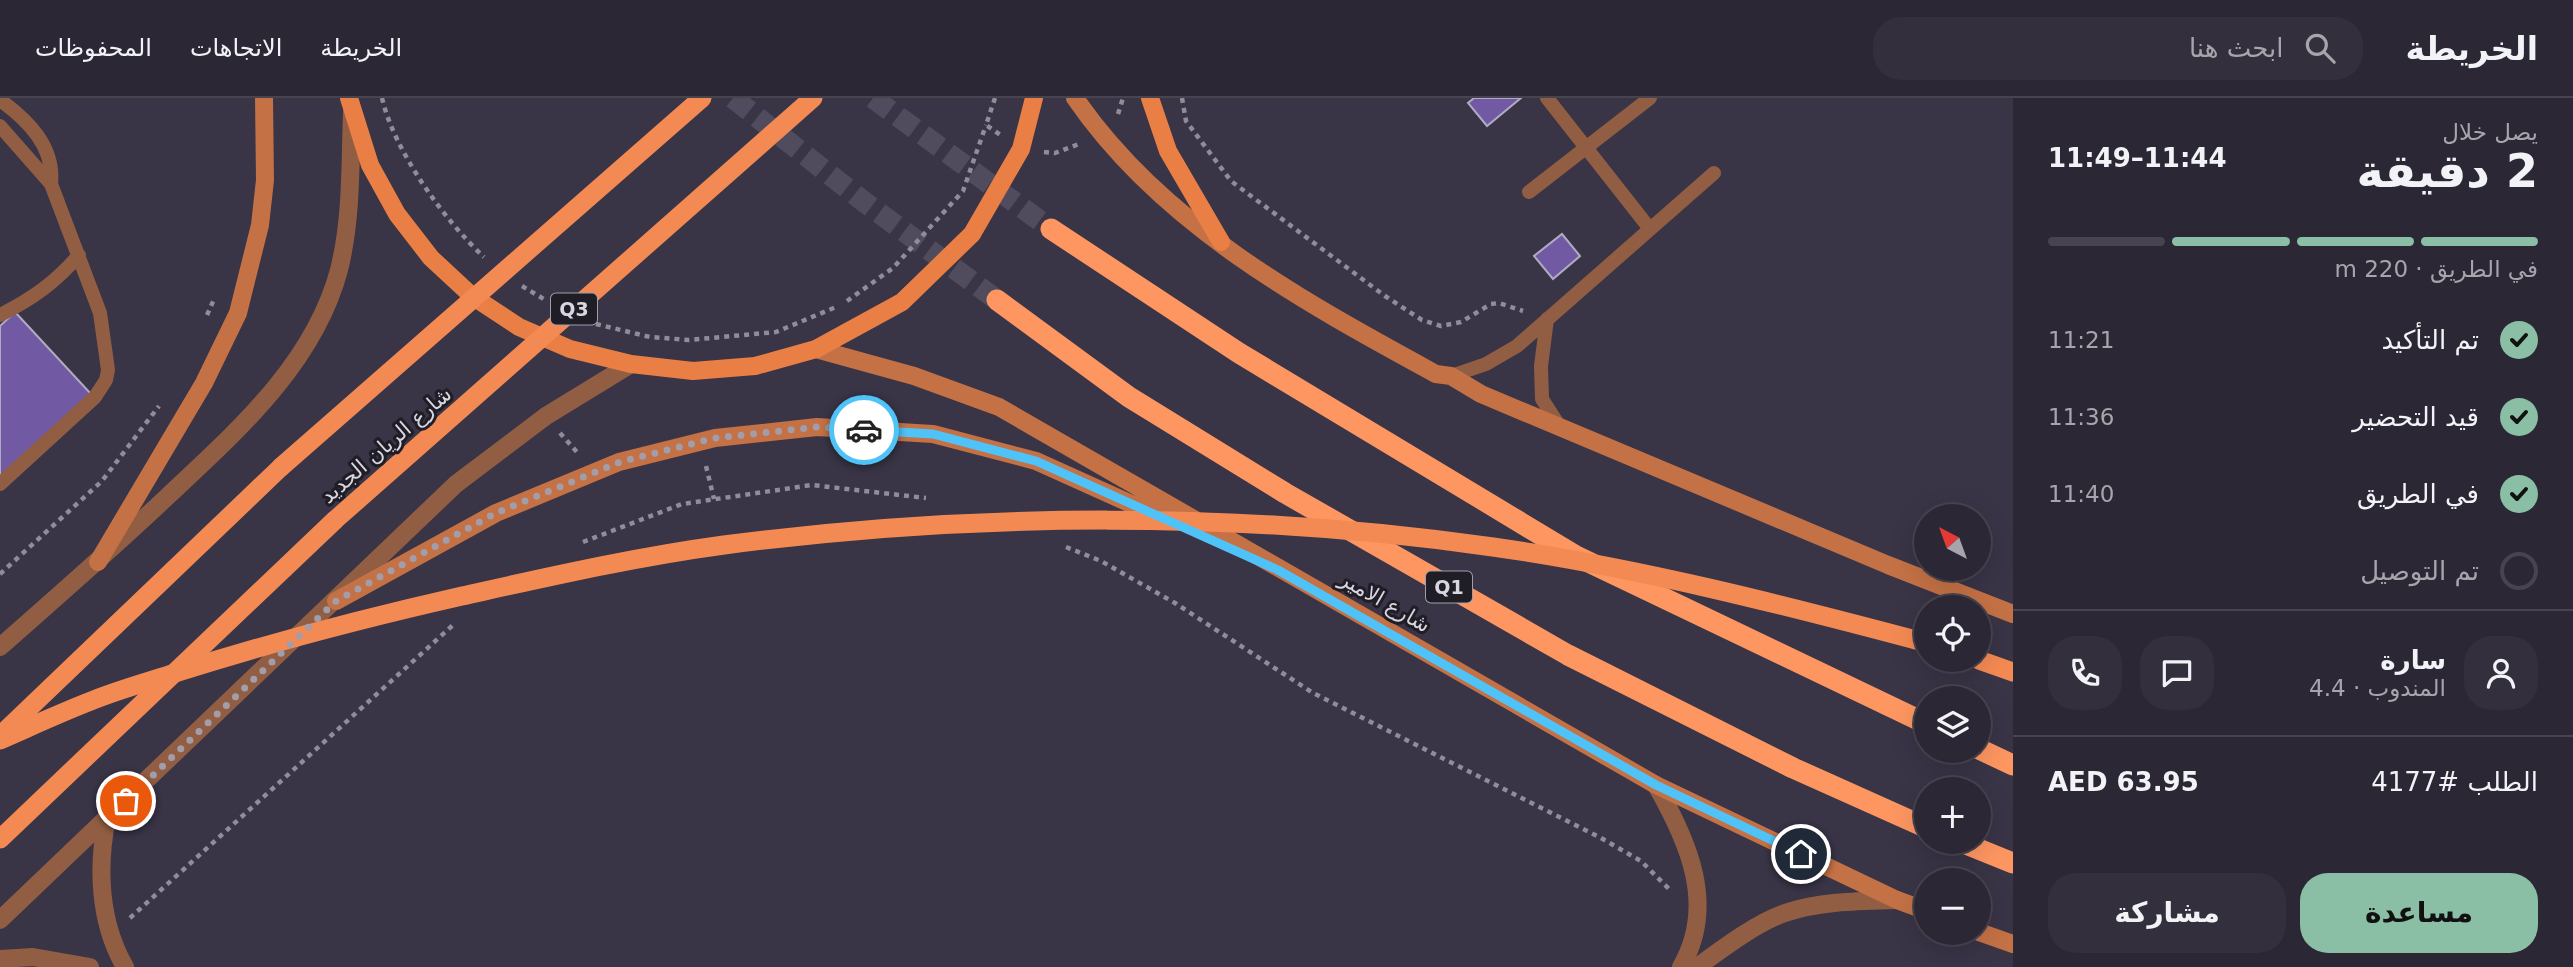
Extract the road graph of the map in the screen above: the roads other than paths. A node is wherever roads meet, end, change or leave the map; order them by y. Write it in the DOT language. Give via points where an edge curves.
graph roads {
  1 [pos="264,98"];
  2 [pos="702,98"];
  3 [pos="813,98"];
  4 [pos="1034,98"];
  5 [pos="1075,98"];
  6 [pos="1150,98"];
  7 [pos="1547,98"];
  8 [pos="1650,98"];
  9 [pos="5,102"];
  10 [pos="351,105"];
  11 [pos="0,126"];
  12 [pos="1587,149"];
  13 [pos="1714,173"];
  14 [pos="51,184"];
  15 [pos="1529,192"];
  16 [pos="1051,229"];
  17 [pos="1650,229"];
  18 [pos="1221,243"];
  19 [pos="79,255"];
  20 [pos="997,300"];
  21 [pos="0,315"];
  22 [pos="1547,319"];
  23 [pos="816,349"];
  24 [pos="631,364"];
  25 [pos="1451,376"];
  26 [pos="1560,427"];
  27 [pos="0,484"];
  28 [pos="98,562"];
  29 [pos="1278,570"];
  30 [pos="336,601"];
  31 [pos="2013,614"];
  32 [pos="1914,640"];
  33 [pos="0,647"];
  34 [pos="1991,664"];
  35 [pos="2013,672"];
  36 [pos="1914,718"];
  37 [pos="0,738"];
  38 [pos="1991,755"];
  39 [pos="2013,765"];
  40 [pos="1656,785"];
  41 [pos="107,818"];
  42 [pos="1914,822"];
  43 [pos="0,839"];
  44 [pos="1991,854"];
  45 [pos="2013,863"];
  46 [pos="1897,900"];
  47 [pos="1914,906"];
  48 [pos="0,920"];
  49 [pos="1991,936"];
  50 [pos="2013,944"];
  51 [pos="0,959"];
  52 [pos="90,967"];
  53 [pos="125,967"];
  54 [pos="1681,967"];
  55 [pos="1696,967"];
  1 -- 28 [label="main road" via="261,214 238,313 204,383"];
  2 -- 37 [label="highway, bridge" via="281,467"];
  3 -- 43 [label="highway, شارع الريان الجديد / Q3, bridge" via="335,520"];
  4 -- 23 [label="main road" via="1021,149 972,234 902,302"];
  5 -- 18 [label="main road" via="1096,128 1148,183"];
  6 -- 18 [label="main road" via="1168,150"];
  7 -- 12 [label="lane"];
  8 -- 12 [label="lane"];
  9 -- 14 [label="lane" via="41,140 51,165"];
  10 -- 24 [label="main road" via="377,177 397,214 431,258 472,296 519,327 570,349"];
  10 -- 28 [label="street" via="346,223 338,270 317,326 291,368 235,431"];
  11 -- 14 [label="lane"];
  12 -- 15 [label="lane"];
  12 -- 17 [label="lane"];
  13 -- 17 [label="lane"];
  14 -- 19 [label="lane"];
  16 -- 36 [label="highway" via="1239,354 1576,556"];
  17 -- 22 [label="lane"];
  18 -- 25 [label="main road" via="1341,322 1436,374"];
  19 -- 21 [label="lane" via="40,294"];
  19 -- 27 [label="lane" via="103,324 106,380 95,397"];
  20 -- 42 [label="highway, Q1" via="1129,397 1284,493 1568,655 1793,768"];
  22 -- 25 [label="lane" via="1517,346 1486,364"];
  22 -- 26 [label="lane" via="1542,399"];
  23 -- 24 [label="main road" via="755,366 693,371"];
  23 -- 29 [label="main road, شارع الامير" via="914,376 999,407"];
  24 -- 30 [label="street" via="546,416 456,484"];
  25 -- 26 [label="main road" via="1481,394"];
  26 -- 31 [label="main road"];
  28 -- 33 [label="street"];
  29 -- 30 [label="main road" via="1036,461 933,434 817,427 698,442 620,462 496,513"];
  29 -- 40 [label="main road, شارع الامير"];
  30 -- 41 [label="street"];
  32 -- 37 [label="highway, bridge" via="1648,575 1494,547 1402,536 1274,526 1086,521 908,527 722,545 568,572 382,614 245,650"];
  34 -- 35 [label="highway"];
  38 -- 39 [label="highway"];
  40 -- 46 [label="main road, شارع الامير"];
  40 -- 54 [label="street" via="1681,828 1698,890 1699,923"];
  41 -- 48 [label="street"];
  41 -- 53 [label="street" via="101,877 111,934"];
  44 -- 45 [label="highway"];
  46 -- 47 [label="main road, شارع الامير"];
  46 -- 55 [label="street" via="1838,901 1783,914"];
  49 -- 50 [label="main road"];
  51 -- 52 [label="street" via="33,957"];
}
